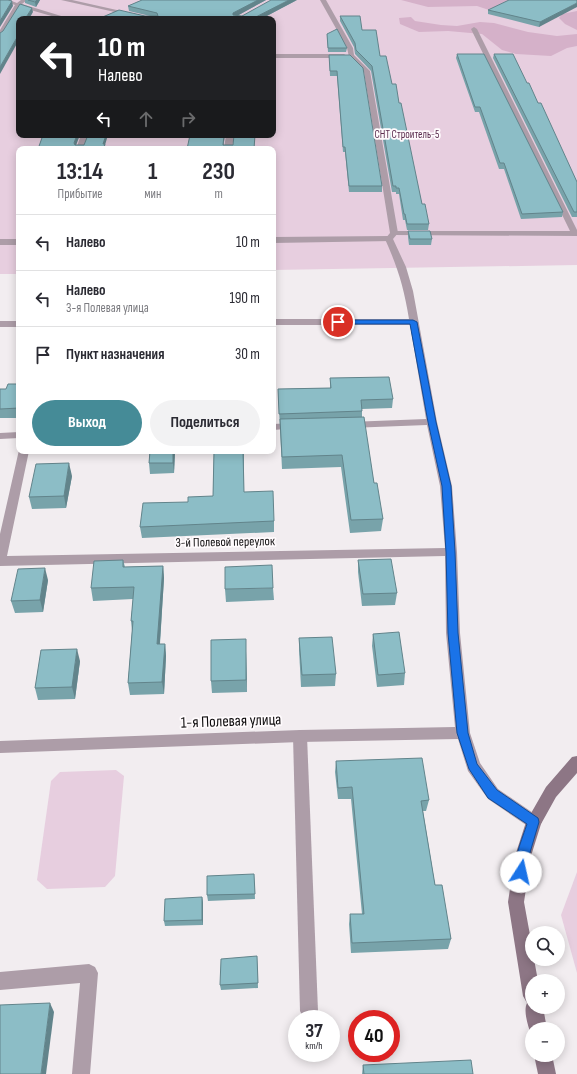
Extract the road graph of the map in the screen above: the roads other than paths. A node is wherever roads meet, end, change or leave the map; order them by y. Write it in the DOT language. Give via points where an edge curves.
graph roads {
  1 [pos="3,0"];
  2 [pos="25,0"];
  3 [pos="64,0"];
  4 [pos="323,0"];
  5 [pos="19,4"];
  6 [pos="126,8"];
  7 [pos="119,11"];
  8 [pos="58,16"];
  9 [pos="141,16"];
  10 [pos="474,29"];
  11 [pos="0,35"];
  12 [pos="276,56"];
  13 [pos="351,56"];
  14 [pos="576,234"];
  15 [pos="392,236"];
  16 [pos="276,240"];
  17 [pos="0,242"];
  18 [pos="16,242"];
  19 [pos="276,322"];
  20 [pos="413,322"];
  21 [pos="0,324"];
  22 [pos="16,324"];
  23 [pos="432,422"];
  24 [pos="337,425"];
  25 [pos="305,426"];
  26 [pos="276,427"];
  27 [pos="16,435"];
  28 [pos="0,436"];
  29 [pos="23,454"];
  30 [pos="451,552"];
  31 [pos="0,561"];
  32 [pos="463,733"];
  33 [pos="300,736"];
  34 [pos="0,747"];
  35 [pos="577,762"];
  36 [pos="534,822"];
  37 [pos="528,974"];
  38 [pos="0,981"];
  39 [pos="309,1010"];
  40 [pos="544,1062"];
  41 [pos="81,1074"];
  42 [pos="547,1074"];
  1 -- 5 [label="street"];
  2 -- 5 [label="street"];
  3 -- 7 [label="street"];
  4 -- 13 [label="street" via="350,48"];
  5 -- 8 [label="street"];
  5 -- 11 [label="street"];
  6 -- 7 [label="street"];
  7 -- 9 [label="street"];
  10 -- 14 [label="street"];
  12 -- 13 [label="street"];
  13 -- 15 [label="street" via="367,71"];
  14 -- 15 [label="street"];
  15 -- 16 [label="street"];
  15 -- 20 [label="street" via="408,291"];
  17 -- 18 [label="street"];
  19 -- 20 [label="street"];
  20 -- 23 [label="street"];
  21 -- 22 [label="street"];
  23 -- 24 [label="street"];
  23 -- 30 [label="street" via="446,486"];
  25 -- 26 [label="street"];
  27 -- 28 [label="street"];
  29 -- 31 [label="street"];
  30 -- 31 [label="street, 3-й Полевой переулок"];
  30 -- 32 [label="street" via="453,633"];
  32 -- 33 [label="street, 1-я Полевая улица"];
  32 -- 36 [label="street" via="472,766 492,794"];
  33 -- 34 [label="street, 1-я Полевая улица"];
  33 -- 39 [label="street"];
  35 -- 36 [label="street" via="551,792"];
  36 -- 37 [label="street" via="523,856 516,902"];
  38 -- 41 [label="street" via="89,973"];
  40 -- 42 [label="street"];
}
